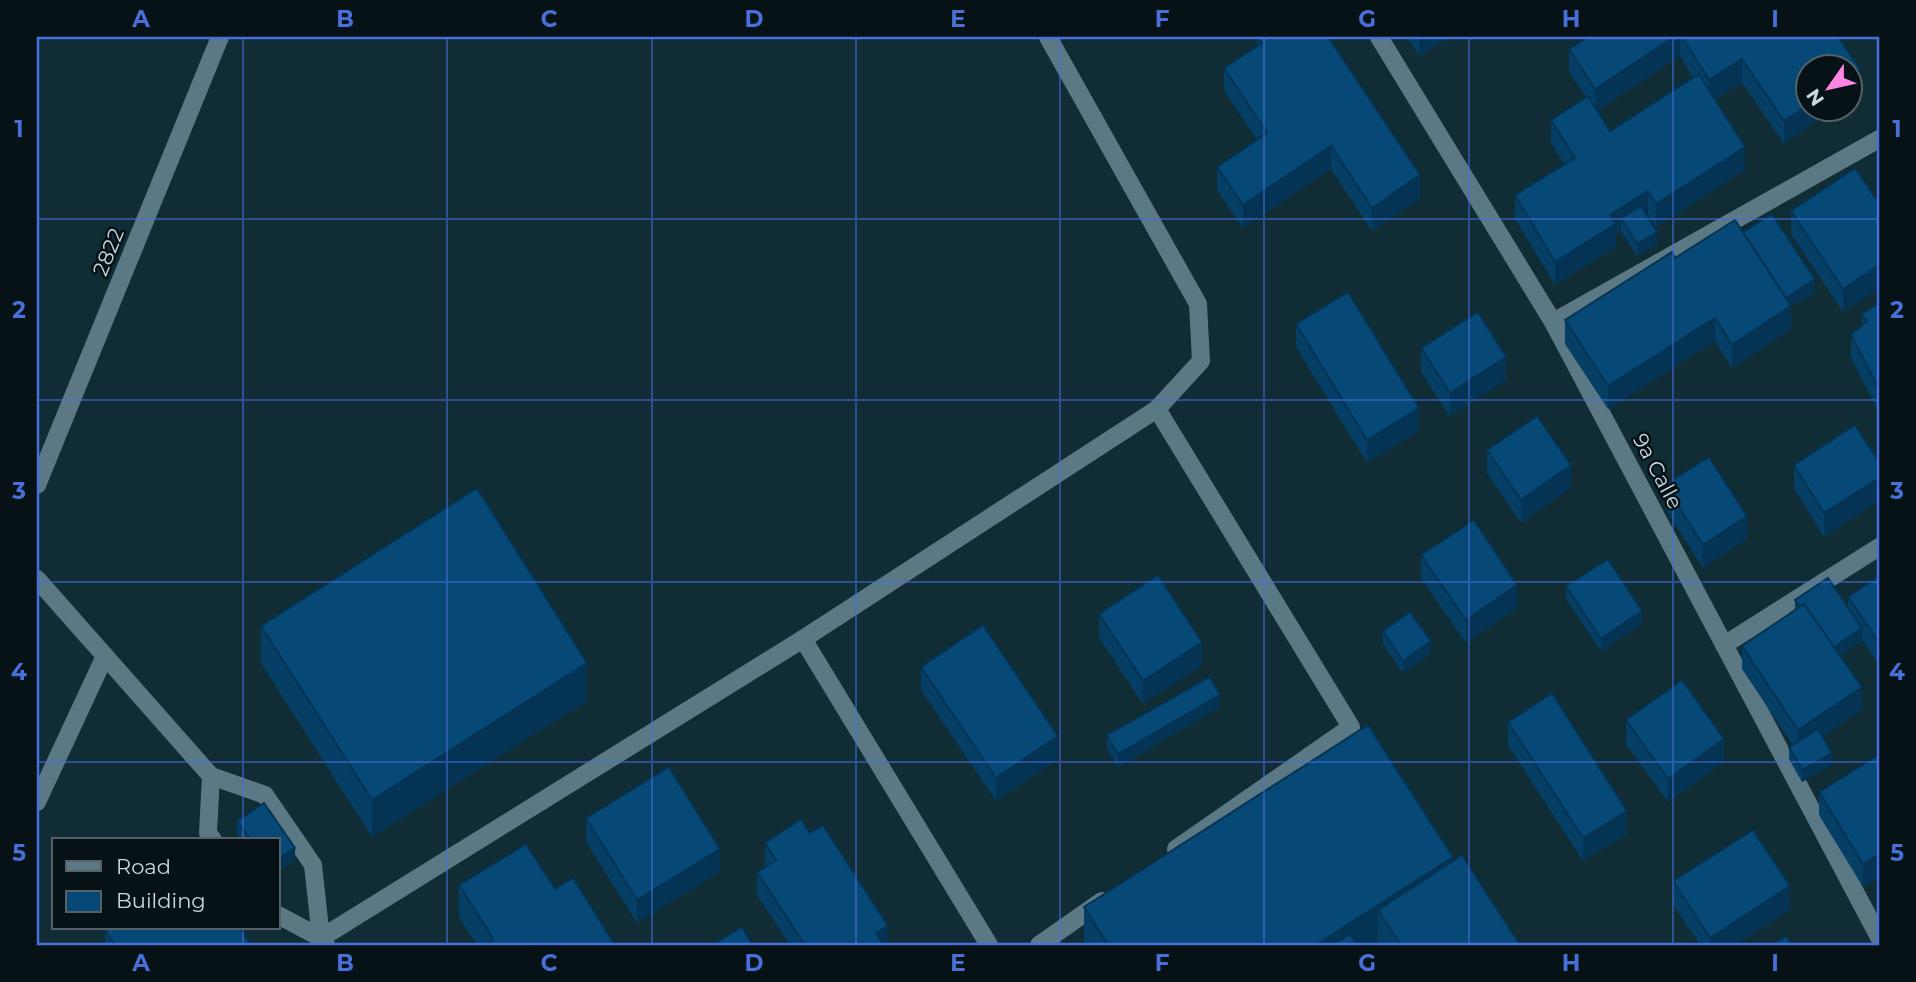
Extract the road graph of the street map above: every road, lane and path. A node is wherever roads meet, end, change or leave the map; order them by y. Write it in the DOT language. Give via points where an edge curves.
graph roads {
  1 [pos="220,37"];
  2 [pos="1048,37"];
  3 [pos="1379,37"];
  4 [pos="1879,139"];
  5 [pos="1553,322"];
  6 [pos="1157,409"];
  7 [pos="37,485"];
  8 [pos="1879,547"];
  9 [pos="37,579"];
  10 [pos="803,639"];
  11 [pos="1724,645"];
  12 [pos="105,656"];
  13 [pos="211,776"];
  14 [pos="37,802"];
  15 [pos="212,838"];
  16 [pos="1161,859"];
  17 [pos="1117,891"];
  18 [pos="280,916"];
  19 [pos="1879,937"];
  20 [pos="323,942"];
  21 [pos="989,945"];
  22 [pos="1038,945"];
  1 -- 7 [label="street, 2822"];
  2 -- 6 [label="street" via="1198,304 1201,361"];
  3 -- 5 [label="street, 9a Calle"];
  4 -- 5 [label="street"];
  5 -- 11 [label="street, 9a Calle"];
  6 -- 10 [label="street"];
  6 -- 16 [label="street" via="1351,727"];
  8 -- 11 [label="street"];
  9 -- 12 [label="street"];
  10 -- 20 [label="street"];
  10 -- 21 [label="street"];
  11 -- 19 [label="street, 9a Calle"];
  12 -- 13 [label="street"];
  12 -- 14 [label="street"];
  13 -- 15 [label="street" via="208,833"];
  13 -- 20 [label="street" via="265,795 313,865"];
  17 -- 22 [label="street"];
  18 -- 20 [label="street"];
}
